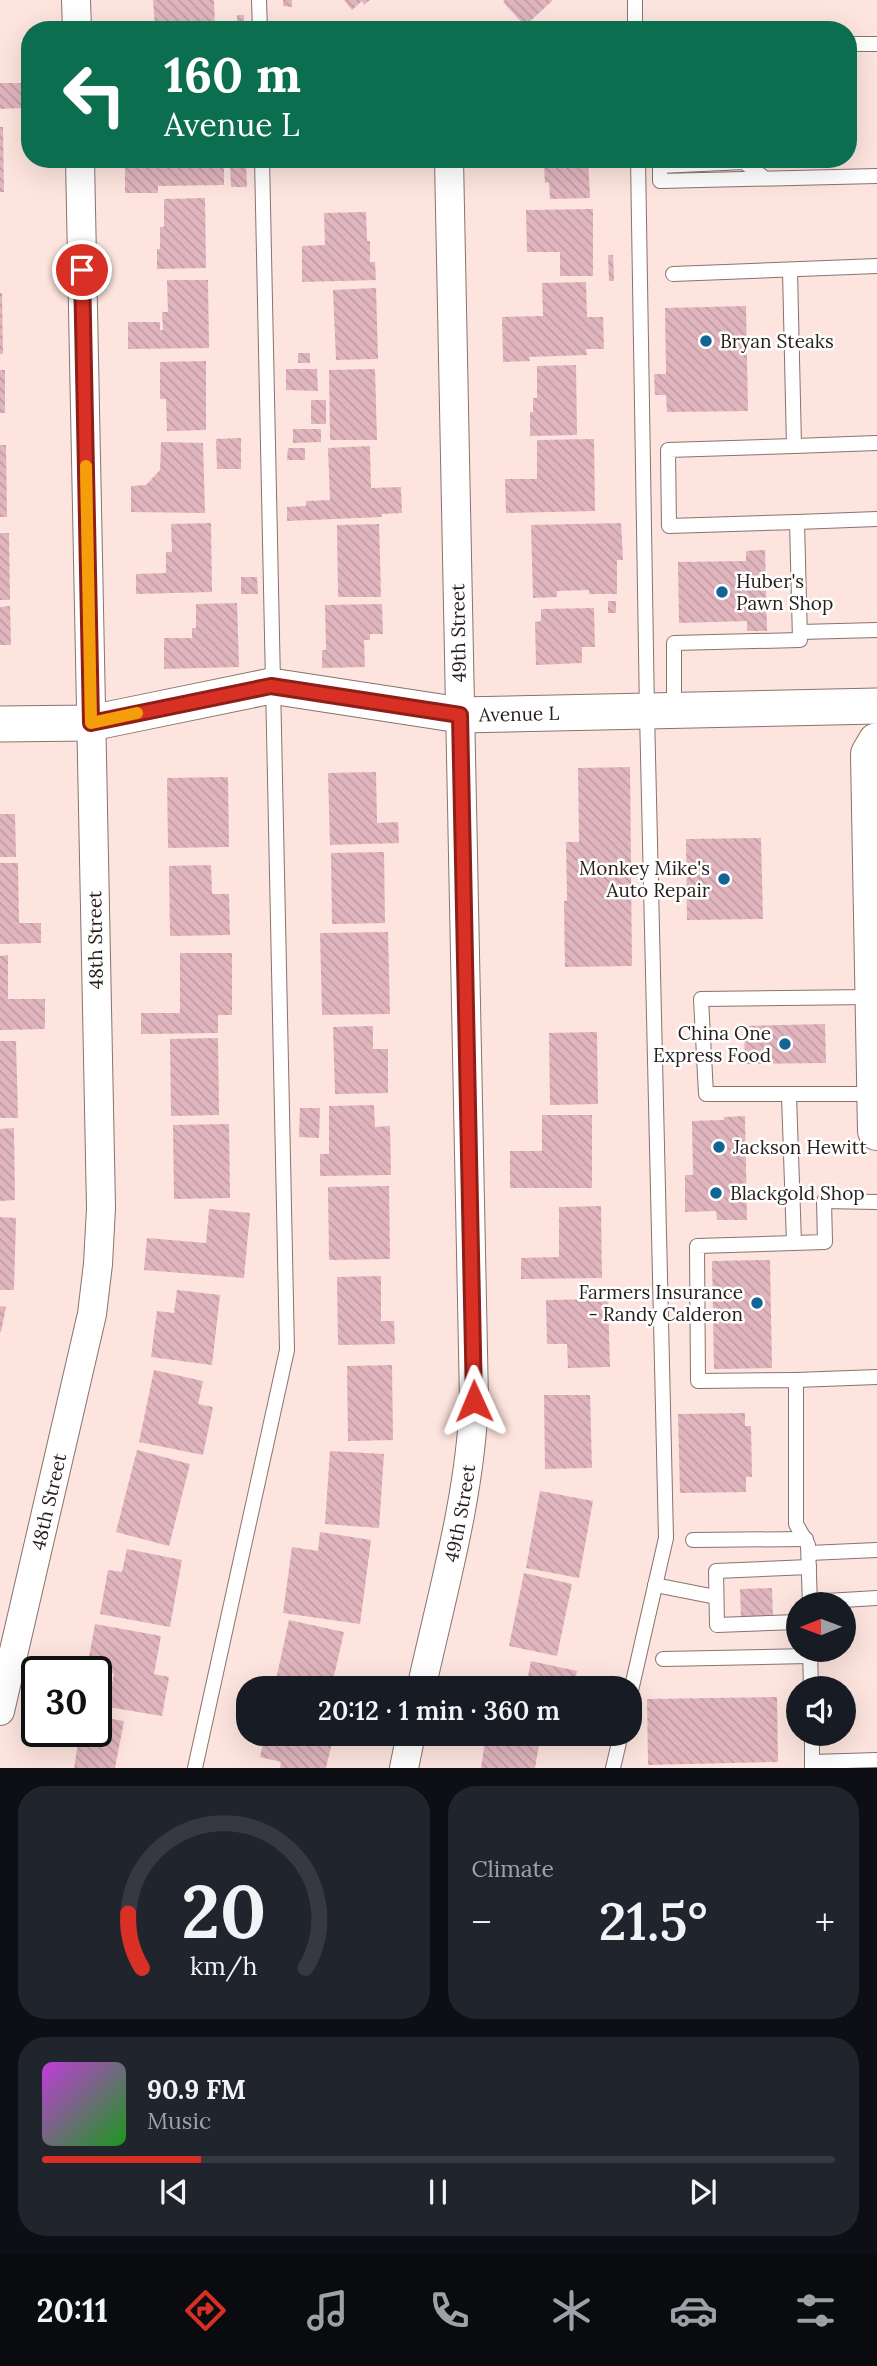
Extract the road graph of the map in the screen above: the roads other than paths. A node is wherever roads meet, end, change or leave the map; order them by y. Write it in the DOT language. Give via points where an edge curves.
graph roads {
  1 [pos="76,0"];
  2 [pos="259,0"];
  3 [pos="635,0"];
  4 [pos="77,21"];
  5 [pos="260,21"];
  6 [pos="635,21"];
  7 [pos="857,44"];
  8 [pos="877,44"];
  9 [pos="80,168"];
  10 [pos="262,168"];
  11 [pos="449,168"];
  12 [pos="638,168"];
  13 [pos="660,168"];
  14 [pos="877,176"];
  15 [pos="877,266"];
  16 [pos="790,270"];
  17 [pos="673,274"];
  18 [pos="877,443"];
  19 [pos="794,446"];
  20 [pos="877,519"];
  21 [pos="797,522"];
  22 [pos="877,630"];
  23 [pos="800,632"];
  24 [pos="271,686"];
  25 [pos="877,706"];
  26 [pos="661,712"];
  27 [pos="460,715"];
  28 [pos="91,723"];
  29 [pos="0,724"];
  30 [pos="877,742"];
  31 [pos="874,997"];
  32 [pos="876,1094"];
  33 [pos="789,1095"];
  34 [pos="877,1131"];
  35 [pos="877,1202"];
  36 [pos="794,1242"];
  37 [pos="877,1377"];
  38 [pos="796,1380"];
  39 [pos="693,1540"];
  40 [pos="877,1550"];
  41 [pos="808,1553"];
  42 [pos="655,1585"];
  43 [pos="809,1592"];
  44 [pos="716,1597"];
  45 [pos="877,1598"];
  46 [pos="856,1600"];
  47 [pos="786,1622"];
  48 [pos="786,1654"];
  49 [pos="663,1658"];
  50 [pos="424,1676"];
  51 [pos="634,1676"];
  52 [pos="0,1711"];
  53 [pos="409,1746"];
  54 [pos="618,1746"];
  55 [pos="812,1746"];
  56 [pos="877,1759"];
  57 [pos="812,1765"];
  58 [pos="195,1768"];
  59 [pos="404,1768"];
  60 [pos="613,1768"];
  1 -- 4 [label="street"];
  2 -- 5 [label="lane"];
  3 -- 6 [label="lane"];
  7 -- 8 [label="lane"];
  9 -- 28 [label="street, 48th Street"];
  10 -- 24 [label="lane"];
  11 -- 27 [label="street, 49th Street"];
  12 -- 26 [label="lane"];
  13 -- 14 [label="lane" via="660,181"];
  15 -- 16 [label="lane"];
  16 -- 17 [label="lane"];
  16 -- 19 [label="lane"];
  18 -- 19 [label="lane"];
  19 -- 21 [label="lane" via="668,450 669,526"];
  20 -- 21 [label="lane"];
  21 -- 23 [label="lane"];
  22 -- 23 [label="lane"];
  23 -- 26 [label="lane" via="800,640 674,643"];
  24 -- 27 [label="street, Avenue L"];
  24 -- 28 [label="street, Avenue L"];
  24 -- 58 [label="lane" via="287,1350"];
  25 -- 26 [label="street, Avenue L"];
  26 -- 27 [label="street, Avenue L"];
  26 -- 42 [label="lane" via="666,1538"];
  27 -- 50 [label="street, 49th Street" via="474,1412 463,1503"];
  28 -- 29 [label="street, Avenue L"];
  28 -- 52 [label="street, 48th Street" via="101,1208 98,1264 92,1314"];
  30 -- 31 [label="main road" via="870,754"];
  31 -- 32 [label="main road"];
  31 -- 33 [label="lane" via="701,999 706,1094"];
  32 -- 33 [label="lane"];
  32 -- 34 [label="main road"];
  33 -- 36 [label="lane"];
  35 -- 36 [label="lane" via="824,1201 825,1242"];
  36 -- 38 [label="lane" via="698,1246 698,1381"];
  37 -- 38 [label="lane"];
  38 -- 41 [label="lane" via="796,1524"];
  39 -- 41 [label="lane"];
  40 -- 41 [label="lane"];
  41 -- 43 [label="lane"];
  41 -- 44 [label="lane" via="716,1571"];
  42 -- 44 [label="lane"];
  42 -- 51 [label="lane"];
  44 -- 47 [label="lane" via="718,1625"];
  45 -- 46 [label="lane"];
  48 -- 49 [label="lane"];
  53 -- 59 [label="street"];
  54 -- 60 [label="lane"];
  55 -- 57 [label="lane"];
  56 -- 57 [label="lane"];
}
